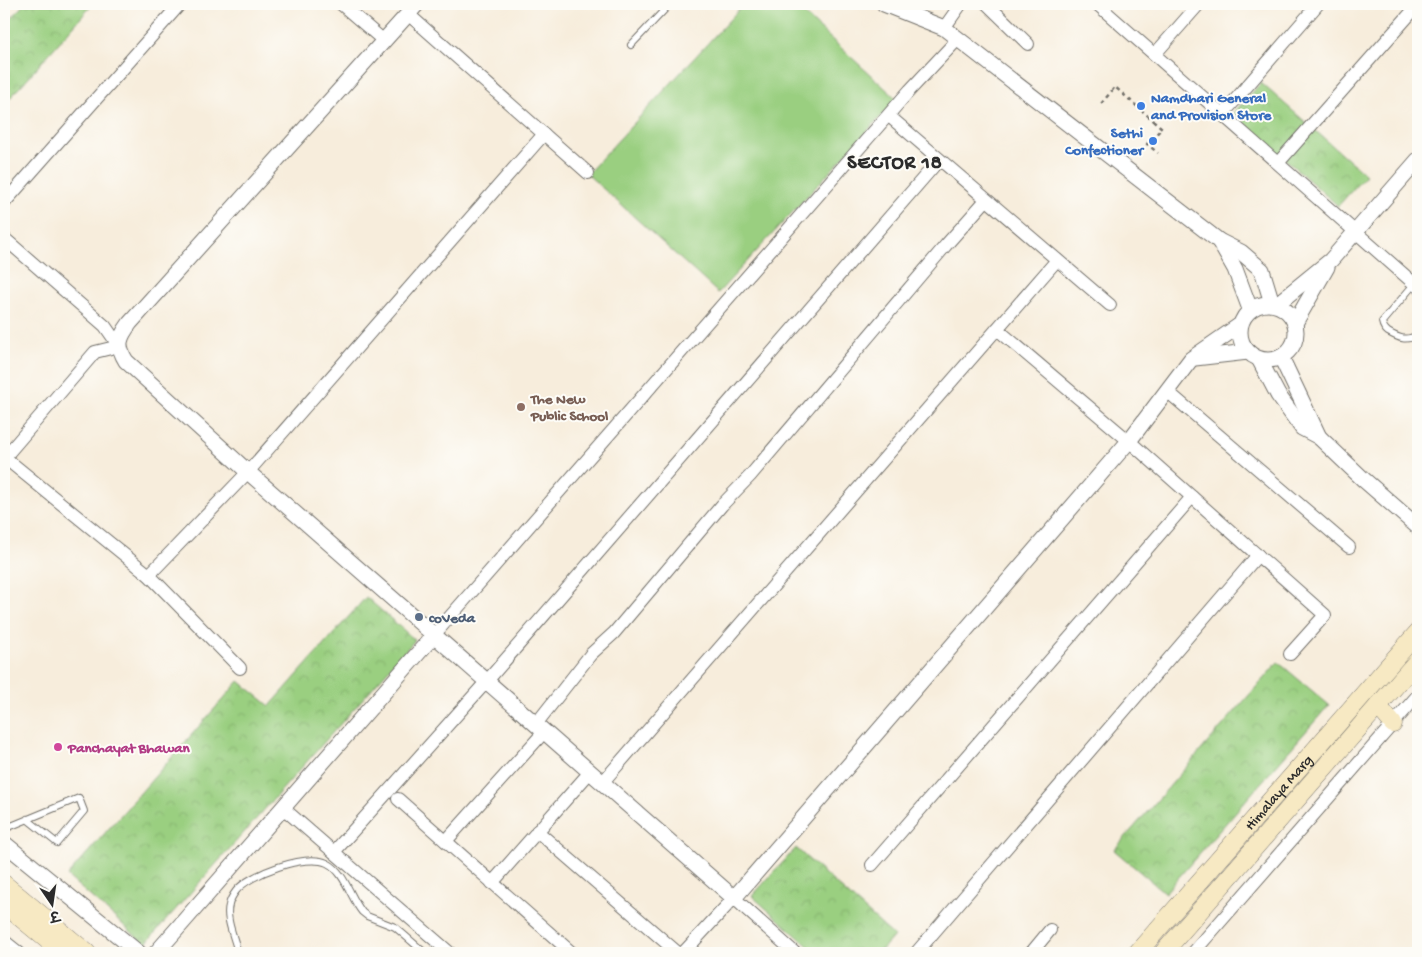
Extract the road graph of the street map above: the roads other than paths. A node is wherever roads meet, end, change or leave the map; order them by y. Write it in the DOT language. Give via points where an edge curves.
graph roads {
  1 [pos="180,4"];
  2 [pos="341,4"];
  3 [pos="670,4"];
  4 [pos="884,4"];
  5 [pos="961,4"];
  6 [pos="987,4"];
  7 [pos="1097,4"];
  8 [pos="1199,4"];
  9 [pos="1318,4"];
  10 [pos="1418,5"];
  11 [pos="412,9"];
  12 [pos="944,28"];
  13 [pos="958,39"];
  14 [pos="384,41"];
  15 [pos="1028,44"];
  16 [pos="631,45"];
  17 [pos="1155,54"];
  18 [pos="1223,114"];
  19 [pos="889,116"];
  20 [pos="544,134"];
  21 [pos="939,160"];
  22 [pos="1418,160"];
  23 [pos="1278,163"];
  24 [pos="588,173"];
  25 [pos="986,200"];
  26 [pos="4,203"];
  27 [pos="1356,231"];
  28 [pos="4,238"];
  29 [pos="1219,241"];
  30 [pos="1057,260"];
  31 [pos="1331,260"];
  32 [pos="1416,285"];
  33 [pos="1274,304"];
  34 [pos="1110,305"];
  35 [pos="1250,309"];
  36 [pos="1295,323"];
  37 [pos="1240,325"];
  38 [pos="997,329"];
  39 [pos="1418,335"];
  40 [pos="119,346"];
  41 [pos="1254,355"];
  42 [pos="1281,357"];
  43 [pos="1192,359"];
  44 [pos="1167,391"];
  45 [pos="1319,437"];
  46 [pos="1129,441"];
  47 [pos="4,458"];
  48 [pos="248,472"];
  49 [pos="1192,497"];
  50 [pos="1418,527"];
  51 [pos="1349,547"];
  52 [pos="1258,555"];
  53 [pos="149,575"];
  54 [pos="1418,632"];
  55 [pos="434,635"];
  56 [pos="1290,654"];
  57 [pos="1418,660"];
  58 [pos="240,668"];
  59 [pos="487,681"];
  60 [pos="1418,695"];
  61 [pos="1378,706"];
  62 [pos="1393,724"];
  63 [pos="540,728"];
  64 [pos="590,772"];
  65 [pos="602,783"];
  66 [pos="398,800"];
  67 [pos="283,808"];
  68 [pos="28,819"];
  69 [pos="4,829"];
  70 [pos="537,831"];
  71 [pos="446,841"];
  72 [pos="4,843"];
  73 [pos="334,852"];
  74 [pos="872,865"];
  75 [pos="492,883"];
  76 [pos="4,884"];
  77 [pos="734,898"];
  78 [pos="4,904"];
  79 [pos="1050,930"];
  80 [pos="4,941"];
  81 [pos="19,953"];
  82 [pos="63,953"];
  83 [pos="87,953"];
  84 [pos="139,953"];
  85 [pos="156,953"];
  86 [pos="238,953"];
  87 [pos="425,953"];
  88 [pos="450,953"];
  89 [pos="572,953"];
  90 [pos="678,953"];
  91 [pos="683,953"];
  92 [pos="795,953"];
  93 [pos="916,953"];
  94 [pos="1031,953"];
  95 [pos="1137,953"];
  96 [pos="1163,953"];
  97 [pos="1193,953"];
  1 -- 26 [label="street"];
  2 -- 14 [label="street"];
  3 -- 16 [label="lane"];
  4 -- 12 [label="street"];
  5 -- 12 [label="street"];
  6 -- 15 [label="street"];
  7 -- 17 [label="street"];
  8 -- 17 [label="street"];
  9 -- 18 [label="street"];
  10 -- 23 [label="street"];
  11 -- 14 [label="street"];
  11 -- 20 [label="street"];
  12 -- 13 [label="street"];
  13 -- 19 [label="street"];
  13 -- 29 [label="street"];
  14 -- 40 [label="street" via="130,323"];
  17 -- 18 [label="street"];
  18 -- 23 [label="street"];
  19 -- 21 [label="street"];
  19 -- 55 [label="street"];
  20 -- 24 [label="street"];
  20 -- 48 [label="street"];
  21 -- 25 [label="street"];
  21 -- 59 [label="street"];
  22 -- 27 [label="street"];
  23 -- 27 [label="street"];
  25 -- 30 [label="street"];
  25 -- 63 [label="street" via="614,633 591,654"];
  27 -- 31 [label="street"];
  27 -- 32 [label="street"];
  28 -- 40 [label="street" via="105,326"];
  29 -- 33 [label="street" via="1241,252 1262,270"];
  29 -- 35 [label="street" via="1235,269"];
  30 -- 34 [label="street"];
  30 -- 38 [label="street"];
  31 -- 33 [label="street"];
  31 -- 36 [label="street"];
  32 -- 39 [label="lane" via="1382,325 1400,339"];
  33 -- 35 [label="street"];
  33 -- 36 [label="street" via="1291,315"];
  35 -- 37 [label="street"];
  36 -- 42 [label="street" via="1296,338"];
  37 -- 41 [label="street" via="1242,344"];
  37 -- 43 [label="street"];
  38 -- 46 [label="street"];
  38 -- 65 [label="street"];
  40 -- 47 [label="street" via="95,352"];
  40 -- 48 [label="street" via="126,361"];
  41 -- 42 [label="street" via="1274,359"];
  41 -- 43 [label="street"];
  41 -- 45 [label="street" via="1302,428"];
  42 -- 45 [label="street"];
  43 -- 44 [label="street"];
  44 -- 46 [label="street"];
  44 -- 51 [label="street"];
  45 -- 50 [label="street"];
  46 -- 49 [label="street"];
  46 -- 77 [label="street"];
  47 -- 53 [label="street"];
  48 -- 53 [label="street"];
  48 -- 55 [label="street"];
  49 -- 52 [label="street"];
  49 -- 74 [label="street"];
  52 -- 56 [label="street" via="1325,615"];
  52 -- 93 [label="street"];
  53 -- 58 [label="street"];
  54 -- 95 [label="main road, Himalaya Marg"];
  55 -- 59 [label="street"];
  55 -- 67 [label="street"];
  57 -- 61 [label="main road, Himalaya Marg"];
  59 -- 63 [label="street"];
  59 -- 73 [label="street"];
  60 -- 62 [label="street"];
  61 -- 62 [label="main road"];
  61 -- 96 [label="main road, Himalaya Marg"];
  62 -- 97 [label="street"];
  63 -- 64 [label="street"];
  63 -- 71 [label="street"];
  64 -- 65 [label="street"];
  64 -- 70 [label="street"];
  65 -- 77 [label="street"];
  66 -- 71 [label="street"];
  67 -- 73 [label="street"];
  67 -- 85 [label="street"];
  68 -- 68 [label="lane" via="79,798 84,811 57,843"];
  68 -- 69 [label="lane"];
  70 -- 75 [label="street"];
  70 -- 90 [label="street"];
  71 -- 75 [label="street"];
  72 -- 84 [label="street"];
  73 -- 88 [label="street"];
  75 -- 89 [label="street"];
  76 -- 83 [label="main road"];
  77 -- 91 [label="street"];
  77 -- 92 [label="street"];
  78 -- 82 [label="main road"];
  79 -- 94 [label="street"];
  80 -- 81 [label="street"];
  86 -- 87 [label="lane" via="228,915 228,906 236,890 277,867 302,860 326,862 342,877 362,912 395,927"];
}
